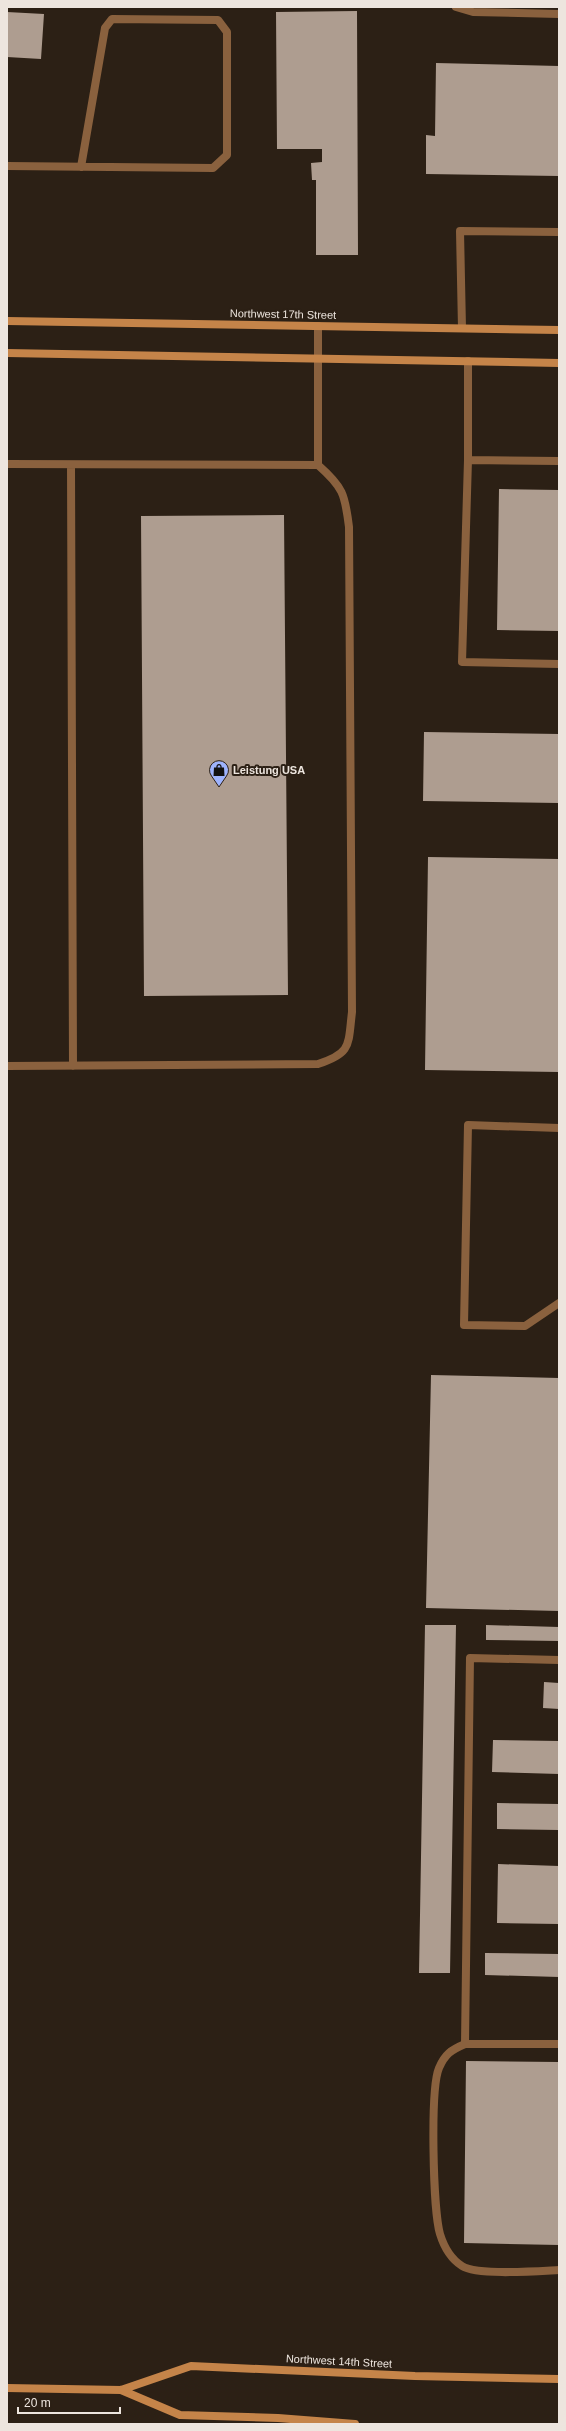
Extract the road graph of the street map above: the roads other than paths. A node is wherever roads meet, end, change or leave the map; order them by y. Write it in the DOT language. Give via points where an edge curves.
graph roads {
  1 [pos="456,7"];
  2 [pos="559,14"];
  3 [pos="7,166"];
  4 [pos="81,167"];
  5 [pos="559,232"];
  6 [pos="7,321"];
  7 [pos="318,326"];
  8 [pos="462,328"];
  9 [pos="559,330"];
  10 [pos="7,354"];
  11 [pos="318,358"];
  12 [pos="468,361"];
  13 [pos="559,363"];
  14 [pos="468,460"];
  15 [pos="559,461"];
  16 [pos="7,464"];
  17 [pos="71,464"];
  18 [pos="318,465"];
  19 [pos="559,664"];
  20 [pos="7,1066"];
  21 [pos="73,1066"];
  22 [pos="559,1128"];
  23 [pos="559,1303"];
  24 [pos="559,1660"];
  25 [pos="465,2044"];
  26 [pos="559,2044"];
  27 [pos="559,2270"];
  28 [pos="559,2378"];
  29 [pos="7,2388"];
  30 [pos="121,2390"];
  31 [pos="355,2424"];
  1 -- 2 [label="lane" via="473,12"];
  3 -- 4 [label="lane"];
  4 -- 4 [label="lane" via="213,168 227,155 227,32 218,20 112,19 105,28"];
  5 -- 8 [label="lane" via="460,231"];
  6 -- 7 [label="street, Northwest 17th Street"];
  7 -- 8 [label="street, Northwest 17th Street"];
  7 -- 11 [label="lane"];
  8 -- 9 [label="street, Northwest 17th Street"];
  10 -- 11 [label="street"];
  11 -- 12 [label="street"];
  11 -- 18 [label="lane"];
  12 -- 13 [label="street"];
  12 -- 14 [label="lane"];
  14 -- 15 [label="lane"];
  14 -- 19 [label="lane" via="462,662"];
  16 -- 17 [label="lane"];
  17 -- 18 [label="lane"];
  17 -- 21 [label="lane"];
  18 -- 21 [label="lane" via="335,480 346,498 348,527 352,1004 349,1042 338,1057 318,1064"];
  20 -- 21 [label="lane"];
  22 -- 23 [label="lane" via="468,1125 464,1325 525,1326"];
  24 -- 25 [label="lane" via="470,1658"];
  25 -- 26 [label="lane"];
  25 -- 27 [label="lane" via="449,2051 439,2069 434,2106 436,2213 440,2235 448,2253 463,2267 481,2271"];
  28 -- 30 [label="street, Northwest 14th Street" via="415,2376 191,2366"];
  29 -- 30 [label="street, Northwest 14th Street"];
  30 -- 31 [label="street, Northwest 14th Street" via="180,2415 278,2418"];
}
